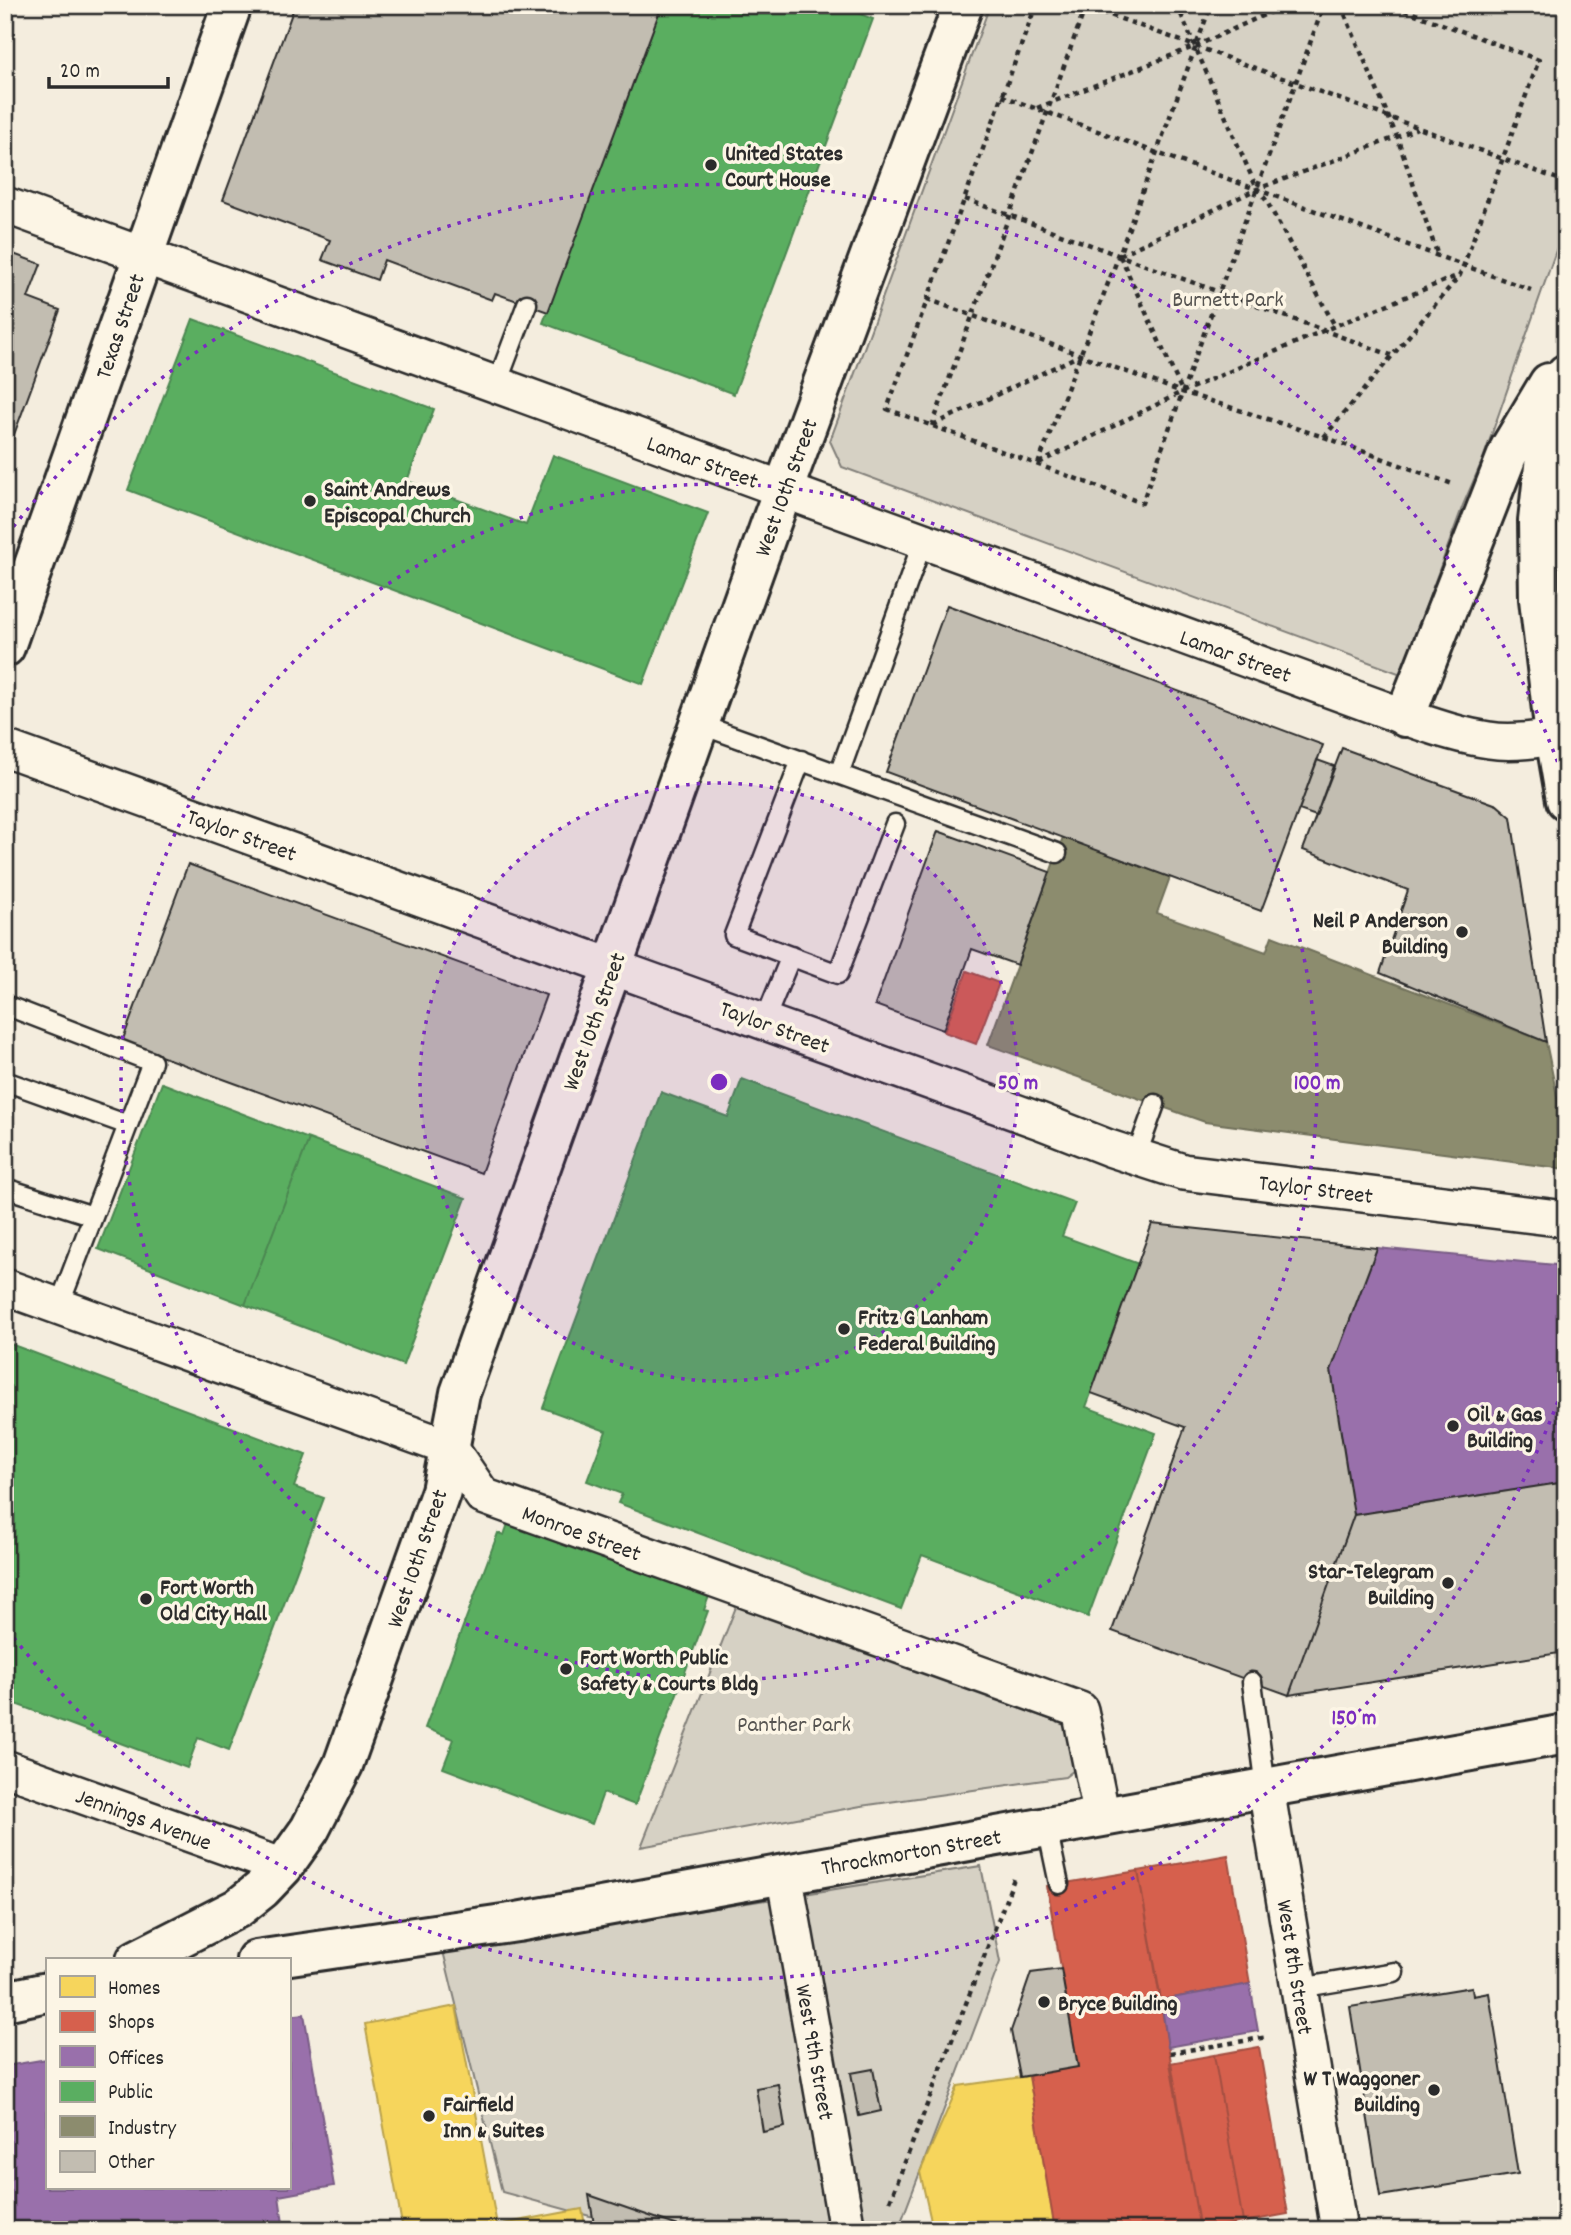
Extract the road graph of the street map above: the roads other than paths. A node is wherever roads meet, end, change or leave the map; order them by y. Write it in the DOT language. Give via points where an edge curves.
graph roads {
  1 [pos="232,5"];
  2 [pos="963,5"];
  3 [pos="5,205"];
  4 [pos="143,257"];
  5 [pos="527,304"];
  6 [pos="1566,354"];
  7 [pos="1566,374"];
  8 [pos="496,386"];
  9 [pos="783,490"];
  10 [pos="923,541"];
  11 [pos="5,647"];
  12 [pos="1405,717"];
  13 [pos="699,724"];
  14 [pos="1560,735"];
  15 [pos="5,748"];
  16 [pos="800,760"];
  17 [pos="839,774"];
  18 [pos="1566,800"];
  19 [pos="895,824"];
  20 [pos="1057,853"];
  21 [pos="791,956"];
  22 [pos="612,967"];
  23 [pos="5,1005"];
  24 [pos="764,1022"];
  25 [pos="5,1081"];
  26 [pos="1155,1104"];
  27 [pos="128,1125"];
  28 [pos="1136,1157"];
  29 [pos="5,1188"];
  30 [pos="93,1216"];
  31 [pos="1566,1219"];
  32 [pos="5,1287"];
  33 [pos="59,1306"];
  34 [pos="450,1448"];
  35 [pos="1252,1682"];
  36 [pos="1566,1734"];
  37 [pos="5,1768"];
  38 [pos="1266,1788"];
  39 [pos="1102,1817"];
  40 [pos="1047,1827"];
  41 [pos="283,1867"];
  42 [pos="785,1873"];
  43 [pos="1059,1884"];
  44 [pos="140,1958"];
  45 [pos="270,1958"];
  46 [pos="1394,1972"];
  47 [pos="1299,1988"];
  48 [pos="46,1992"];
  49 [pos="5,2001"];
  50 [pos="847,2230"];
  51 [pos="1339,2230"];
  1 -- 4 [label="street, Texas Street"];
  2 -- 9 [label="street, West 10th Street"];
  3 -- 4 [label="street, Lamar Street"];
  4 -- 8 [label="street, Lamar Street"];
  4 -- 11 [label="street, Texas Street"];
  5 -- 8 [label="lane"];
  6 -- 12 [label="street" via="1510,448"];
  7 -- 14 [label="street" via="1548,430 1538,521 1539,599"];
  8 -- 9 [label="street, Lamar Street"];
  9 -- 10 [label="street, Lamar Street"];
  9 -- 13 [label="street, West 10th Street"];
  10 -- 12 [label="street, Lamar Street"];
  10 -- 17 [label="lane"];
  12 -- 14 [label="street, Lamar Street" via="1491,740"];
  13 -- 16 [label="lane"];
  13 -- 22 [label="street, West 10th Street"];
  14 -- 18 [label="street"];
  15 -- 22 [label="street, Taylor Street"];
  16 -- 17 [label="lane"];
  16 -- 21 [label="lane" via="734,935"];
  17 -- 20 [label="lane"];
  19 -- 21 [label="lane" via="838,974"];
  21 -- 24 [label="lane"];
  22 -- 24 [label="street, Taylor Street"];
  22 -- 34 [label="street, West 10th Street" via="460,1394"];
  23 -- 27 [label="lane" via="152,1062"];
  24 -- 28 [label="street, Taylor Street"];
  25 -- 27 [label="lane"];
  26 -- 28 [label="lane"];
  27 -- 30 [label="lane"];
  28 -- 31 [label="street, Taylor Street" via="1183,1172"];
  29 -- 30 [label="lane"];
  30 -- 33 [label="lane"];
  32 -- 33 [label="street"];
  33 -- 34 [label="street"];
  34 -- 39 [label="street, Monroe Street" via="483,1496 1080,1710"];
  34 -- 41 [label="street, West 10th Street" via="441,1491 343,1765 310,1829"];
  35 -- 38 [label="lane"];
  36 -- 38 [label="street, Throckmorton Street"];
  37 -- 41 [label="street, Jennings Avenue"];
  38 -- 39 [label="street, Throckmorton Street"];
  38 -- 47 [label="street, West 8th Street"];
  39 -- 40 [label="street, Throckmorton Street"];
  40 -- 42 [label="street, Throckmorton Street"];
  40 -- 43 [label="lane"];
  41 -- 44 [label="street, West 10th Street" via="238,1908"];
  42 -- 45 [label="street, Throckmorton Street" via="517,1922"];
  42 -- 50 [label="street, West 9th Street"];
  46 -- 47 [label="lane"];
  47 -- 51 [label="street, West 8th Street"];
  48 -- 49 [label="street"];
}
